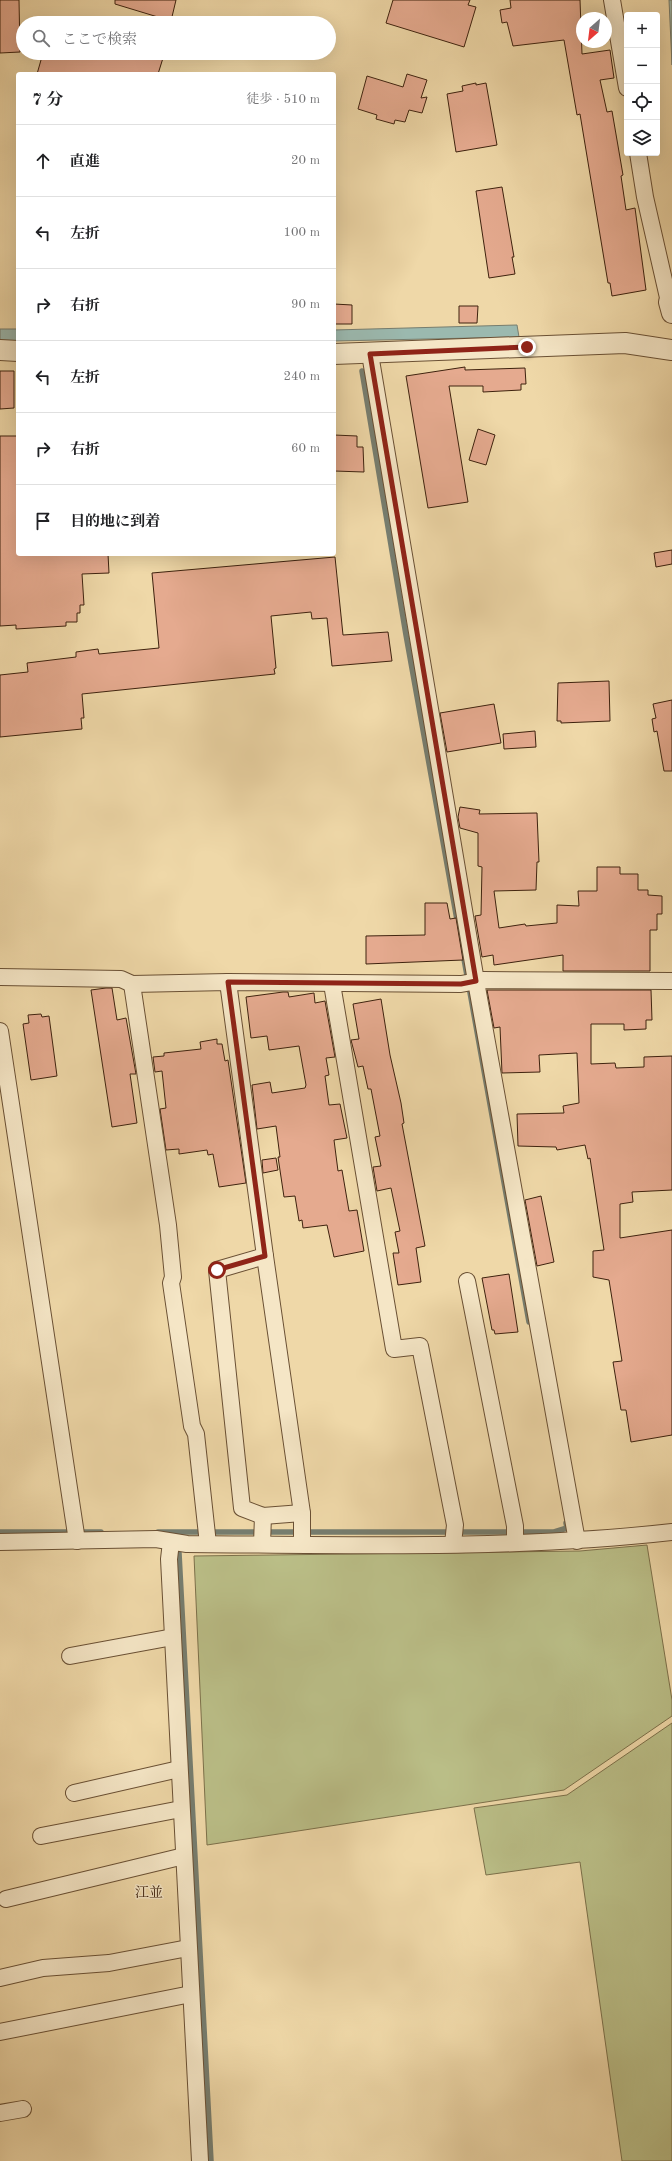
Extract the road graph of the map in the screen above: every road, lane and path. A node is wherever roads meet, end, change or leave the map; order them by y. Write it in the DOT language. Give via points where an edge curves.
graph roads {
  1 [pos="612,0"];
  2 [pos="626,84"];
  3 [pos="638,156"];
  4 [pos="670,308"];
  5 [pos="0,350"];
  6 [pos="672,350"];
  7 [pos="16,351"];
  8 [pos="336,354"];
  9 [pos="370,354"];
  10 [pos="0,977"];
  11 [pos="672,981"];
  12 [pos="228,982"];
  13 [pos="469,983"];
  14 [pos="132,984"];
  15 [pos="332,984"];
  16 [pos="0,1031"];
  17 [pos="265,1256"];
  18 [pos="467,1281"];
  19 [pos="262,1531"];
  20 [pos="302,1531"];
  21 [pos="672,1532"];
  22 [pos="76,1535"];
  23 [pos="454,1536"];
  24 [pos="515,1536"];
  25 [pos="207,1537"];
  26 [pos="577,1541"];
  27 [pos="0,1542"];
  28 [pos="171,1542"];
  29 [pos="173,1637"];
  30 [pos="70,1656"];
  31 [pos="179,1769"];
  32 [pos="74,1793"];
  33 [pos="181,1809"];
  34 [pos="41,1836"];
  35 [pos="184,1856"];
  36 [pos="6,1899"];
  37 [pos="188,1948"];
  38 [pos="0,1978"];
  39 [pos="191,1994"];
  40 [pos="0,2032"];
  41 [pos="23,2109"];
  42 [pos="0,2113"];
  43 [pos="200,2161"];
  1 -- 2 [label="street"];
  3 -- 4 [label="street"];
  5 -- 7 [label="street"];
  6 -- 9 [label="street" via="625,343"];
  8 -- 9 [label="street"];
  9 -- 13 [label="street"];
  10 -- 14 [label="street" via="121,979"];
  11 -- 13 [label="street"];
  12 -- 14 [label="street"];
  12 -- 15 [label="street"];
  12 -- 17 [label="street"];
  13 -- 15 [label="street"];
  13 -- 26 [label="street"];
  14 -- 25 [label="street" via="168,1225 173,1276 171,1283 192,1426 196,1434"];
  15 -- 23 [label="street" via="394,1350 420,1346"];
  16 -- 22 [label="street"];
  17 -- 19 [label="street" via="217,1270 242,1508"];
  17 -- 20 [label="street"];
  18 -- 24 [label="street"];
  19 -- 20 [label="street"];
  19 -- 20 [label="street"];
  19 -- 25 [label="street"];
  20 -- 23 [label="street"];
  21 -- 26 [label="street"];
  22 -- 27 [label="street"];
  22 -- 28 [label="street"];
  23 -- 24 [label="street"];
  24 -- 26 [label="street"];
  25 -- 28 [label="street"];
  28 -- 29 [label="street" via="169,1559"];
  29 -- 30 [label="street"];
  29 -- 31 [label="street"];
  31 -- 32 [label="street"];
  31 -- 33 [label="street"];
  33 -- 34 [label="street"];
  33 -- 35 [label="street"];
  35 -- 36 [label="street"];
  35 -- 37 [label="street"];
  37 -- 38 [label="street" via="109,1963 43,1968"];
  37 -- 39 [label="street"];
  39 -- 40 [label="street"];
  39 -- 43 [label="street"];
  41 -- 42 [label="street"];
}
